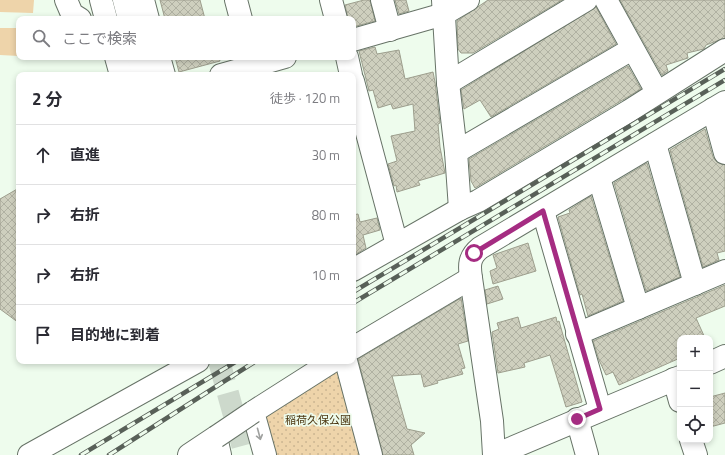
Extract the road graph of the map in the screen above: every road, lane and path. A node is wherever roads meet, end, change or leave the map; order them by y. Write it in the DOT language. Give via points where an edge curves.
graph roads {
  1 [pos="66,0"];
  2 [pos="124,0"];
  3 [pos="143,0"];
  4 [pos="236,0"];
  5 [pos="331,0"];
  6 [pos="382,0"];
  7 [pos="468,0"];
  8 [pos="586,0"];
  9 [pos="606,0"];
  10 [pos="443,7"];
  11 [pos="75,16"];
  12 [pos="127,16"];
  13 [pos="147,16"];
  14 [pos="240,16"];
  15 [pos="335,16"];
  16 [pos="390,30"];
  17 [pos="356,39"];
  18 [pos="632,49"];
  19 [pos="725,50"];
  20 [pos="117,60"];
  21 [pos="139,60"];
  22 [pos="160,60"];
  23 [pos="274,60"];
  24 [pos="348,60"];
  25 [pos="253,66"];
  26 [pos="120,72"];
  27 [pos="142,72"];
  28 [pos="163,72"];
  29 [pos="232,72"];
  30 [pos="351,72"];
  31 [pos="448,83"];
  32 [pos="356,92"];
  33 [pos="657,92"];
  34 [pos="719,105"];
  35 [pos="655,144"];
  36 [pos="456,152"];
  37 [pos="725,153"];
  38 [pos="598,178"];
  39 [pos="460,209"];
  40 [pos="543,211"];
  41 [pos="397,244"];
  42 [pos="356,268"];
  43 [pos="725,271"];
  44 [pos="471,278"];
  45 [pos="695,284"];
  46 [pos="638,308"];
  47 [pos="577,334"];
  48 [pos="356,346"];
  49 [pos="725,356"];
  50 [pos="713,362"];
  51 [pos="192,364"];
  52 [pos="328,364"];
  53 [pos="347,364"];
  54 [pos="677,378"];
  55 [pos="600,409"];
  56 [pos="253,412"];
  57 [pos="577,419"];
  58 [pos="692,443"];
  59 [pos="218,446"];
  60 [pos="29,455"];
  61 [pos="189,455"];
  62 [pos="265,455"];
  63 [pos="371,455"];
  64 [pos="494,455"];
  65 [pos="587,455"];
  66 [pos="696,455"];
  1 -- 11 [label="street"];
  2 -- 12 [label="street"];
  3 -- 13 [label="street"];
  4 -- 14 [label="street"];
  5 -- 15 [label="street"];
  6 -- 16 [label="street"];
  7 -- 10 [label="street"];
  8 -- 31 [label="street"];
  9 -- 18 [label="street"];
  10 -- 16 [label="street"];
  10 -- 31 [label="street"];
  16 -- 17 [label="street"];
  18 -- 33 [label="street"];
  18 -- 36 [label="street"];
  19 -- 33 [label="street"];
  20 -- 26 [label="street"];
  21 -- 27 [label="street"];
  22 -- 28 [label="street"];
  23 -- 25 [label="street"];
  24 -- 30 [label="street"];
  25 -- 29 [label="street"];
  31 -- 36 [label="street"];
  32 -- 41 [label="street"];
  33 -- 39 [label="street" via="478,201"];
  34 -- 35 [label="street"];
  34 -- 37 [label="street"];
  35 -- 38 [label="street"];
  35 -- 45 [label="street"];
  36 -- 39 [label="street"];
  38 -- 40 [label="street"];
  38 -- 46 [label="street"];
  39 -- 41 [label="street"];
  40 -- 44 [label="street" via="474,253 470,263"];
  40 -- 47 [label="street"];
  41 -- 42 [label="street"];
  43 -- 45 [label="street"];
  44 -- 48 [label="street"];
  44 -- 64 [label="street" via="492,421"];
  45 -- 46 [label="street"];
  46 -- 47 [label="street"];
  47 -- 55 [label="street"];
  49 -- 50 [label="street"];
  51 -- 60 [label="street"];
  52 -- 56 [label="street"];
  53 -- 63 [label="street"];
  54 -- 55 [label="street"];
  55 -- 57 [label="street"];
  56 -- 59 [label="street, bridge"];
  56 -- 62 [label="street, one-way"];
  57 -- 64 [label="street"];
  57 -- 65 [label="street"];
  58 -- 66 [label="street"];
  59 -- 61 [label="street"];
}
